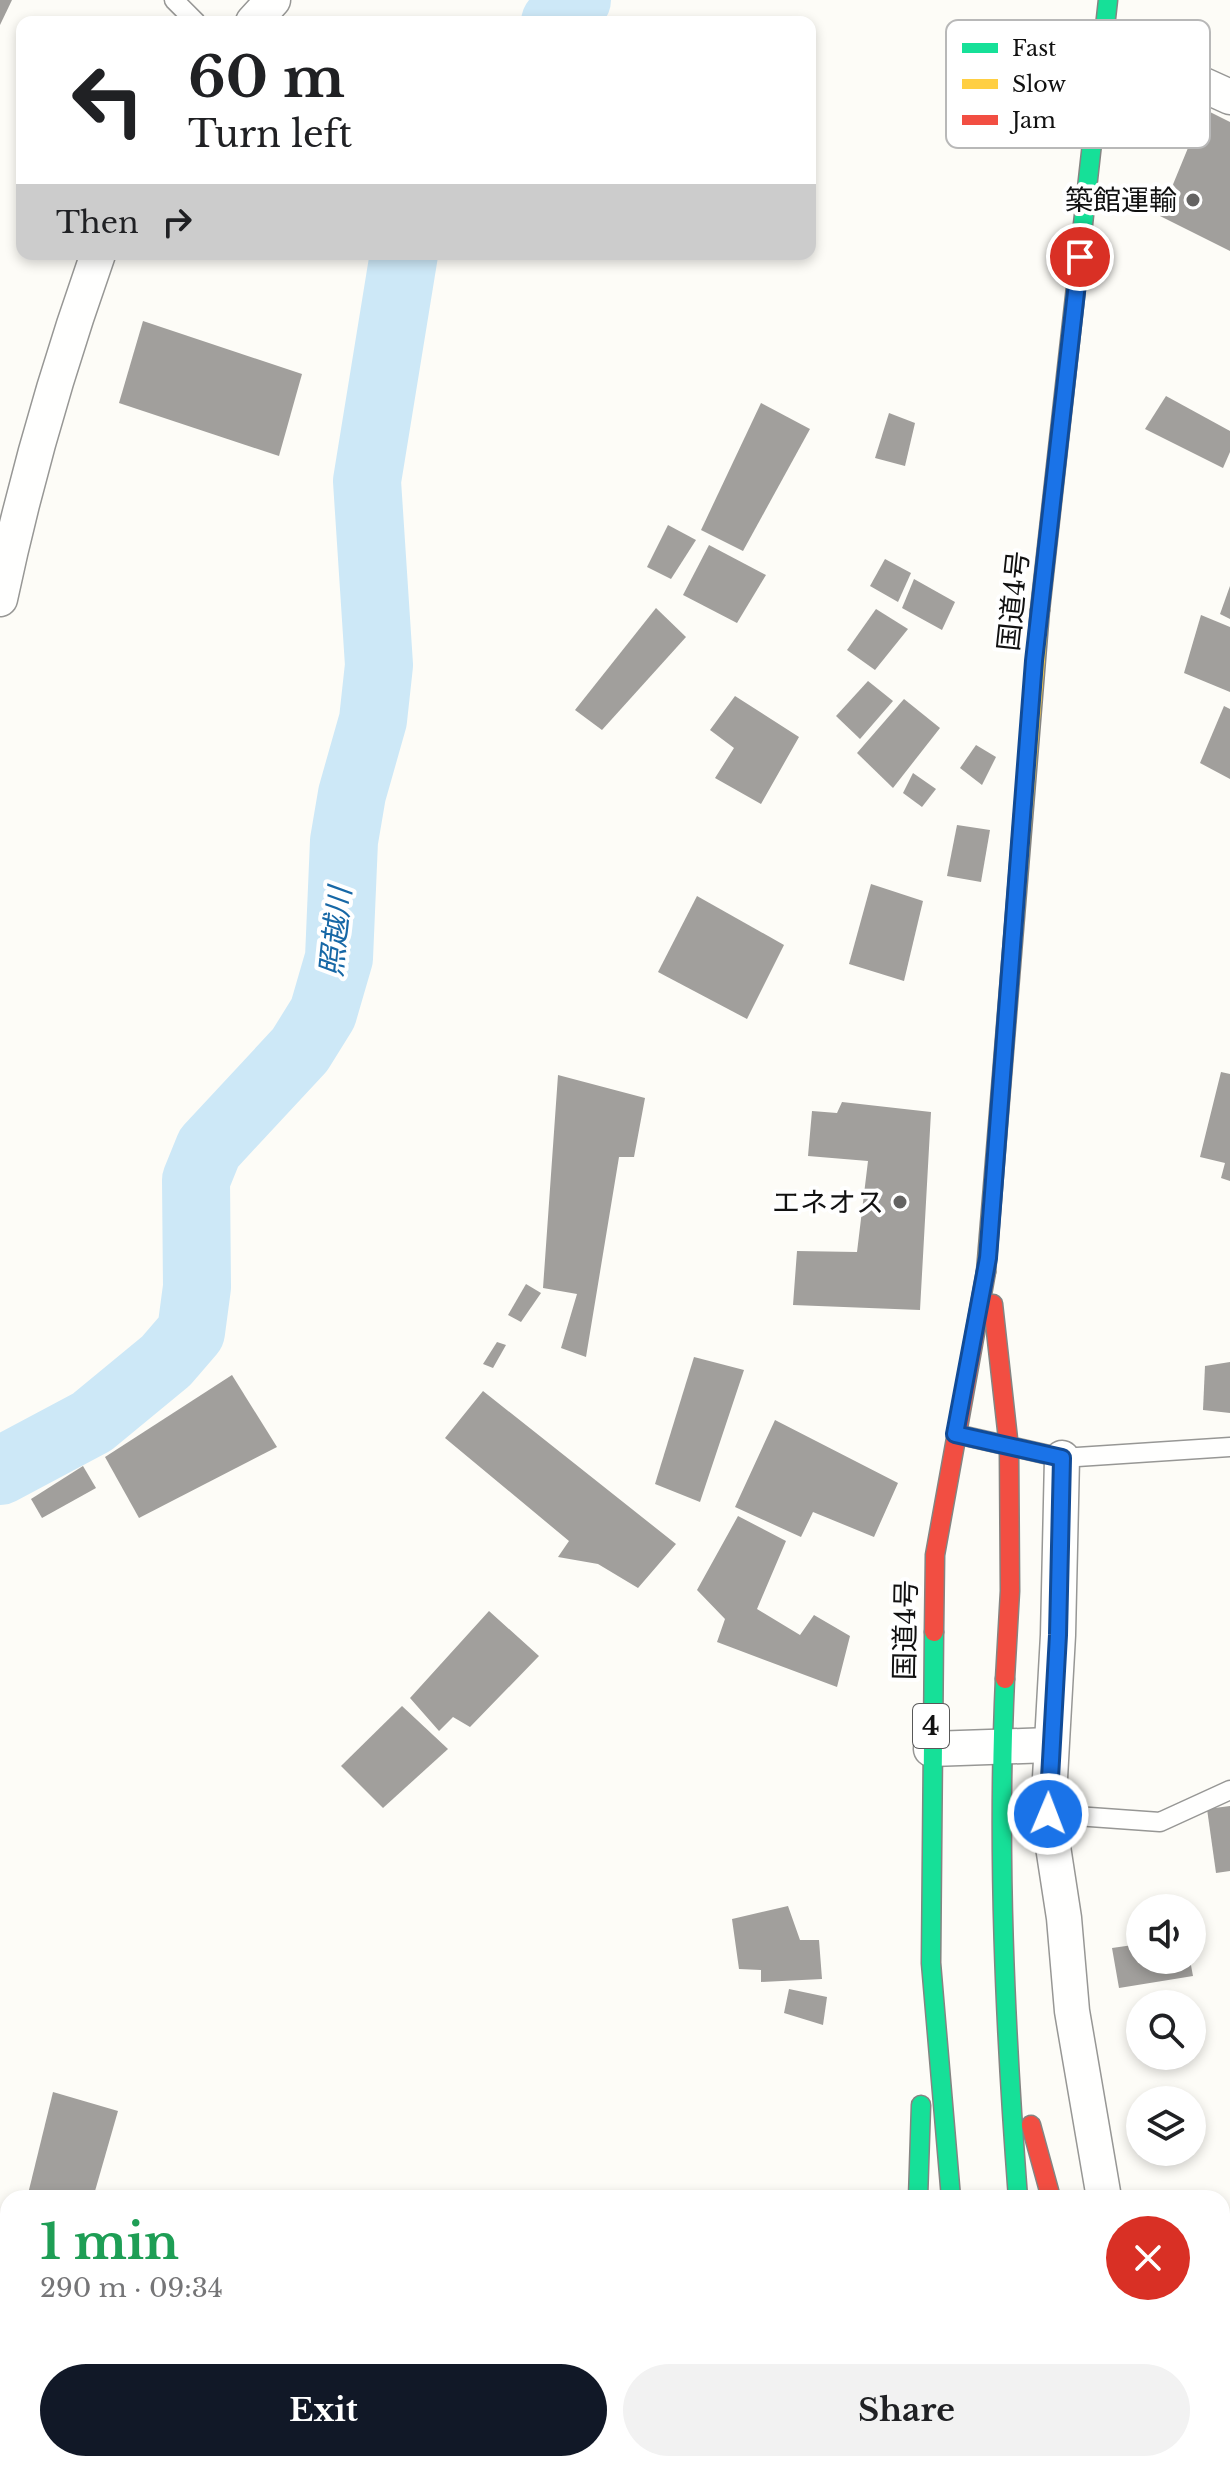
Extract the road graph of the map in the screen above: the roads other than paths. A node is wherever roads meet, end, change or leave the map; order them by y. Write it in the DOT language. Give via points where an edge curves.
graph roads {
  1 [pos="174,0"];
  2 [pos="273,0"];
  3 [pos="1108,0"];
  4 [pos="190,16"];
  5 [pos="258,16"];
  6 [pos="1106,20"];
  7 [pos="1210,88"];
  8 [pos="1230,97"];
  9 [pos="1092,148"];
  10 [pos="96,260"];
  11 [pos="0,599"];
  12 [pos="988,1258"];
  13 [pos="955,1434"];
  14 [pos="1230,1447"];
  15 [pos="1009,1448"];
  16 [pos="1062,1458"];
  17 [pos="1050,1745"];
  18 [pos="1002,1747"];
  19 [pos="931,1749"];
  20 [pos="1230,1790"];
  21 [pos="1048,1814"];
  22 [pos="931,1963"];
  23 [pos="1006,2038"];
  24 [pos="917,2190"];
  25 [pos="950,2190"];
  26 [pos="1017,2190"];
  27 [pos="1049,2190"];
  28 [pos="1103,2190"];
  1 -- 4 [label="lane"];
  2 -- 5 [label="street"];
  3 -- 6 [label="highway, 国道4号 / 4"];
  7 -- 8 [label="street"];
  9 -- 12 [label="highway, 国道4号 / 4" via="1034,661"];
  10 -- 11 [label="street" via="62,354"];
  12 -- 13 [label="highway, 国道4号 / 4"];
  12 -- 15 [label="highway, 国道4号 / 4"];
  13 -- 15 [label="lane"];
  13 -- 19 [label="highway, 国道4号 / 4" via="935,1555"];
  14 -- 16 [label="lane"];
  15 -- 16 [label="lane"];
  15 -- 18 [label="highway, 国道4号 / 4" via="1010,1591"];
  16 -- 17 [label="street"];
  17 -- 18 [label="street"];
  17 -- 21 [label="street"];
  18 -- 19 [label="street"];
  18 -- 23 [label="highway, 国道4号 / 4"];
  19 -- 22 [label="highway, 国道4号 / 4"];
  20 -- 21 [label="lane" via="1160,1822"];
  21 -- 28 [label="street" via="1072,2011"];
  22 -- 24 [label="highway"];
  22 -- 25 [label="highway, 国道4号 / 4"];
  23 -- 26 [label="highway, 国道4号 / 4"];
  23 -- 27 [label="highway"];
}
